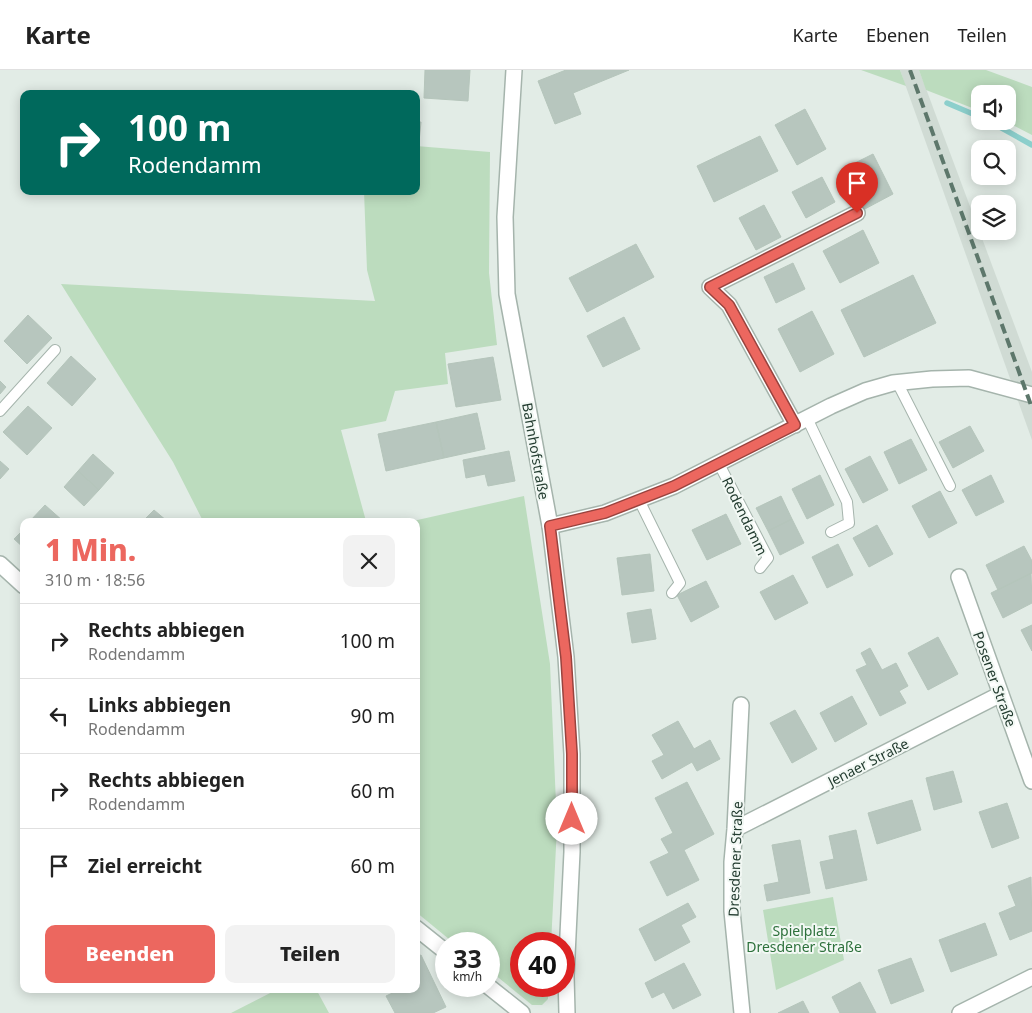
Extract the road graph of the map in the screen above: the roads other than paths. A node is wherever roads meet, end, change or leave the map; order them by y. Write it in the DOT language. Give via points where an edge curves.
graph roads {
  1 [pos="514,70"];
  2 [pos="857,213"];
  3 [pos="56,350"];
  4 [pos="897,382"];
  5 [pos="1032,395"];
  6 [pos="0,411"];
  7 [pos="801,422"];
  8 [pos="720,464"];
  9 [pos="950,486"];
  10 [pos="639,500"];
  11 [pos="550,526"];
  12 [pos="832,532"];
  13 [pos="0,564"];
  14 [pos="760,568"];
  15 [pos="959,577"];
  16 [pos="20,582"];
  17 [pos="672,593"];
  18 [pos="1001,694"];
  19 [pos="741,705"];
  20 [pos="1032,781"];
  21 [pos="735,829"];
  22 [pos="420,931"];
  23 [pos="435,943"];
  24 [pos="1032,977"];
  25 [pos="500,996"];
  26 [pos="522,1013"];
  27 [pos="567,1013"];
  28 [pos="742,1013"];
  29 [pos="960,1013"];
  1 -- 11 [label="street, Bahnhofstraße" via="504,217 507,294"];
  2 -- 7 [label="street" via="710,287 729,305"];
  3 -- 6 [label="lane"];
  4 -- 5 [label="street, Rodendamm" via="969,378"];
  4 -- 7 [label="street, Rodendamm" via="865,391"];
  4 -- 9 [label="lane"];
  7 -- 8 [label="street, Rodendamm"];
  7 -- 12 [label="lane" via="848,502 849,523"];
  8 -- 10 [label="street, Rodendamm"];
  8 -- 14 [label="lane, Rodendamm" via="768,558"];
  10 -- 11 [label="street, Rodendamm" via="605,513"];
  10 -- 17 [label="lane" via="680,583"];
  11 -- 27 [label="street, Bahnhofstraße" via="566,657 572,754"];
  13 -- 16 [label="street"];
  15 -- 18 [label="street, Posener Straße"];
  18 -- 20 [label="street, Posener Straße"];
  18 -- 21 [label="street, Jenaer Straße"];
  19 -- 21 [label="street, Dresdener Straße"];
  21 -- 28 [label="street, Dresdener Straße" via="732,912"];
  22 -- 23 [label="street"];
  24 -- 29 [label="street"];
  25 -- 26 [label="street"];
}
